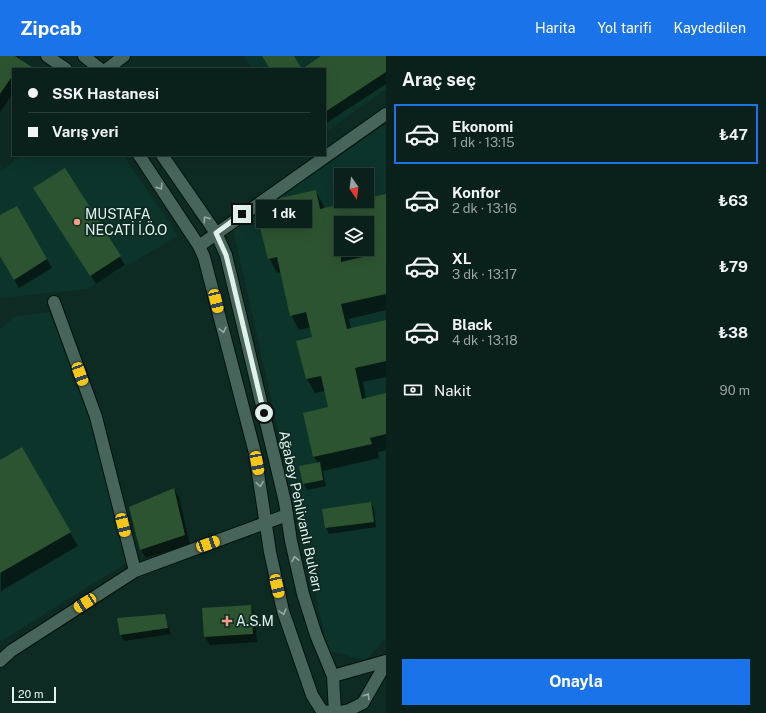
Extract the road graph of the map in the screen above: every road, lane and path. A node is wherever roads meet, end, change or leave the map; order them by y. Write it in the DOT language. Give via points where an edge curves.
graph roads {
  1 [pos="47,56"];
  2 [pos="84,56"];
  3 [pos="124,56"];
  4 [pos="65,68"];
  5 [pos="99,68"];
  6 [pos="109,68"];
  7 [pos="386,114"];
  8 [pos="139,156"];
  9 [pos="163,156"];
  10 [pos="216,233"];
  11 [pos="199,246"];
  12 [pos="54,302"];
  13 [pos="287,514"];
  14 [pos="266,522"];
  15 [pos="135,571"];
  16 [pos="0,661"];
  17 [pos="386,662"];
  18 [pos="333,676"];
  19 [pos="335,713"];
  1 -- 4 [label="street"];
  2 -- 5 [label="street"];
  3 -- 6 [label="street"];
  7 -- 10 [label="street"];
  8 -- 11 [label="street, one-way"];
  10 -- 9 [label="street, Ağabey Pehlivanlı Bulvarı, one-way"];
  10 -- 11 [label="street"];
  10 -- 13 [label="street, Ağabey Pehlivanlı Bulvarı" via="226,255"];
  11 -- 14 [label="street, one-way" via="208,270 255,453"];
  12 -- 15 [label="street" via="96,418"];
  13 -- 14 [label="street"];
  18 -- 13 [label="street, Ağabey Pehlivanlı Bulvarı, one-way" via="303,594"];
  14 -- 15 [label="street"];
  14 -- 19 [label="street, one-way" via="271,559 283,611 310,688 322,711"];
  15 -- 16 [label="street" via="11,651"];
  17 -- 18 [label="street"];
  19 -- 17 [label="street, one-way" via="363,703"];
  18 -- 19 [label="street, Ağabey Pehlivanlı Bulvarı"];
}
